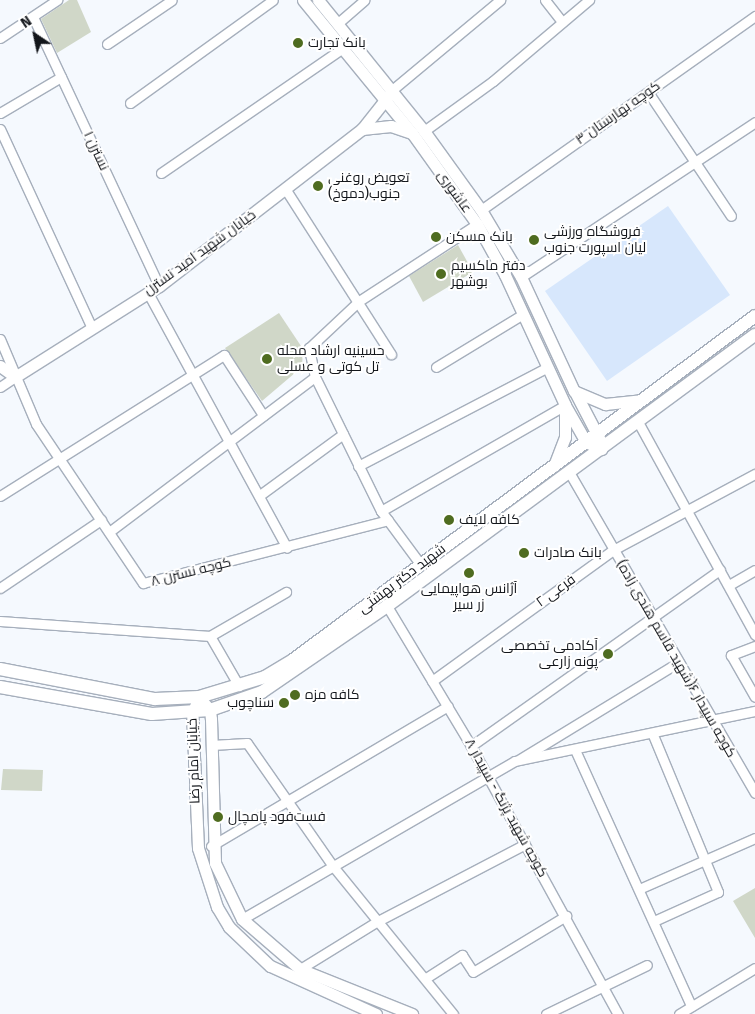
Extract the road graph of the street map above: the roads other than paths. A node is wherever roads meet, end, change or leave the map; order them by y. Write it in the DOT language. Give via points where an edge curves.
graph roads {
  1 [pos="57,0"];
  2 [pos="172,0"];
  3 [pos="273,0"];
  4 [pos="303,0"];
  5 [pos="318,0"];
  6 [pos="364,0"];
  7 [pos="500,0"];
  8 [pos="545,0"];
  9 [pos="589,0"];
  10 [pos="755,16"];
  11 [pos="33,17"];
  12 [pos="562,22"];
  13 [pos="338,23"];
  14 [pos="0,38"];
  15 [pos="108,44"];
  16 [pos="344,48"];
  17 [pos="61,78"];
  18 [pos="392,90"];
  19 [pos="648,92"];
  20 [pos="386,100"];
  21 [pos="130,103"];
  22 [pos="0,113"];
  23 [pos="755,122"];
  24 [pos="0,129"];
  25 [pos="362,129"];
  26 [pos="424,131"];
  27 [pos="412,133"];
  28 [pos="694,158"];
  29 [pos="161,173"];
  30 [pos="286,190"];
  31 [pos="481,210"];
  32 [pos="731,216"];
  33 [pos="477,224"];
  34 [pos="521,277"];
  35 [pos="159,286"];
  36 [pos="148,293"];
  37 [pos="359,300"];
  38 [pos="524,314"];
  39 [pos="755,316"];
  40 [pos="92,328"];
  41 [pos="755,335"];
  42 [pos="0,339"];
  43 [pos="391,354"];
  44 [pos="0,366"];
  45 [pos="436,367"];
  46 [pos="546,368"];
  47 [pos="193,374"];
  48 [pos="315,376"];
  49 [pos="16,377"];
  50 [pos="571,386"];
  51 [pos="0,387"];
  52 [pos="555,388"];
  53 [pos="645,398"];
  54 [pos="565,405"];
  55 [pos="263,415"];
  56 [pos="638,422"];
  57 [pos="599,433"];
  58 [pos="343,434"];
  59 [pos="231,439"];
  60 [pos="586,442"];
  61 [pos="601,449"];
  62 [pos="58,456"];
  63 [pos="358,466"];
  64 [pos="554,466"];
  65 [pos="570,472"];
  66 [pos="755,474"];
  67 [pos="260,495"];
  68 [pos="0,496"];
  69 [pos="381,511"];
  70 [pos="687,512"];
  71 [pos="101,520"];
  72 [pos="388,520"];
  73 [pos="109,532"];
  74 [pos="287,548"];
  75 [pos="613,550"];
  76 [pos="421,565"];
  77 [pos="720,570"];
  78 [pos="755,570"];
  79 [pos="729,585"];
  80 [pos="0,588"];
  81 [pos="286,592"];
  82 [pos="388,606"];
  83 [pos="653,617"];
  84 [pos="0,622"];
  85 [pos="755,635"];
  86 [pos="210,636"];
  87 [pos="755,646"];
  88 [pos="680,662"];
  89 [pos="0,670"];
  90 [pos="432,681"];
  91 [pos="239,686"];
  92 [pos="0,687"];
  93 [pos="199,697"];
  94 [pos="755,697"];
  95 [pos="448,706"];
  96 [pos="210,710"];
  97 [pos="755,711"];
  98 [pos="192,712"];
  99 [pos="711,719"];
  100 [pos="653,735"];
  101 [pos="211,745"];
  102 [pos="471,746"];
  103 [pos="576,752"];
  104 [pos="515,761"];
  105 [pos="487,774"];
  106 [pos="755,793"];
  107 [pos="290,802"];
  108 [pos="212,811"];
  109 [pos="196,812"];
  110 [pos="755,838"];
  111 [pos="525,844"];
  112 [pos="211,846"];
  113 [pos="704,860"];
  114 [pos="332,865"];
  115 [pos="639,889"];
  116 [pos="566,916"];
  117 [pos="242,919"];
  118 [pos="654,921"];
  119 [pos="376,922"];
  120 [pos="647,965"];
  121 [pos="755,968"];
  122 [pos="300,969"];
  123 [pos="426,978"];
  124 [pos="602,988"];
  125 [pos="691,1006"];
  126 [pos="376,1014"];
  127 [pos="412,1014"];
  128 [pos="452,1014"];
  129 [pos="546,1014"];
  130 [pos="618,1014"];
  131 [pos="679,1014"];
  1 -- 11 [label="street"];
  2 -- 15 [label="street"];
  3 -- 21 [label="street"];
  4 -- 16 [label="street, عاشوری"];
  5 -- 13 [label="street, عاشوری"];
  6 -- 13 [label="street"];
  7 -- 18 [label="street"];
  8 -- 12 [label="street"];
  9 -- 12 [label="street"];
  10 -- 19 [label="street, کوچه بهارستان ۳"];
  11 -- 14 [label="street"];
  11 -- 17 [label="street, نسترن ۱"];
  12 -- 26 [label="street"];
  13 -- 18 [label="street, عاشوری"];
  16 -- 20 [label="street, عاشوری"];
  16 -- 29 [label="street"];
  17 -- 22 [label="street"];
  17 -- 35 [label="street, نسترن ۱"];
  18 -- 20 [label="street, خیابان شهید امید نسترن"];
  18 -- 26 [label="street, عاشوری"];
  19 -- 28 [label="street"];
  19 -- 31 [label="street, کوچه بهارستان ۳"];
  20 -- 25 [label="street, خیابان شهید امید نسترن"];
  20 -- 27 [label="street, عاشوری"];
  23 -- 28 [label="street"];
  24 -- 40 [label="street"];
  25 -- 27 [label="street" via="390,126"];
  25 -- 30 [label="street, خیابان شهید امید نسترن"];
  26 -- 31 [label="street, عاشوری"];
  27 -- 33 [label="street, عاشوری"];
  28 -- 32 [label="street"];
  28 -- 34 [label="street"];
  30 -- 35 [label="street, خیابان شهید امید نسترن"];
  30 -- 37 [label="street"];
  31 -- 34 [label="street, عاشوری"];
  33 -- 37 [label="street"];
  33 -- 38 [label="street, عاشوری"];
  34 -- 50 [label="street, عاشوری"];
  35 -- 36 [label="street, خیابان شهید امید نسترن"];
  36 -- 40 [label="street, خیابان شهید امید نسترن"];
  36 -- 47 [label="street"];
  37 -- 43 [label="street"];
  37 -- 48 [label="street" via="310,348"];
  38 -- 45 [label="street"];
  38 -- 46 [label="street, عاشوری"];
  39 -- 53 [label="main road, شهید دکتر بهشتی"];
  40 -- 49 [label="street, خیابان شهید امید نسترن"];
  41 -- 56 [label="main road, شهید دکتر بهشتی"];
  42 -- 49 [label="street, کوچه نسترن ۸"];
  44 -- 49 [label="street"];
  46 -- 52 [label="street, عاشوری"];
  46 -- 63 [label="street"];
  47 -- 55 [label="street" via="224,355"];
  47 -- 59 [label="street"];
  47 -- 62 [label="street"];
  48 -- 55 [label="street"];
  48 -- 58 [label="street"];
  49 -- 51 [label="street"];
  49 -- 62 [label="street, کوچه نسترن ۸" via="36,424"];
  50 -- 52 [label="street"];
  50 -- 53 [label="street" via="605,404"];
  50 -- 57 [label="street, عاشوری"];
  52 -- 54 [label="street, عاشوری"];
  53 -- 57 [label="main road, شهید دکتر بهشتی"];
  54 -- 60 [label="street, عاشوری"];
  54 -- 64 [label="street" via="565,437"];
  54 -- 69 [label="street"];
  55 -- 59 [label="street"];
  56 -- 61 [label="main road, شهید دکتر بهشتی"];
  56 -- 70 [label="street"];
  57 -- 60 [label="main road, شهید دکتر بهشتی"];
  57 -- 61 [label="street"];
  58 -- 63 [label="street"];
  58 -- 67 [label="street"];
  59 -- 67 [label="street"];
  59 -- 73 [label="street"];
  60 -- 61 [label="street"];
  60 -- 64 [label="main road, شهید دکتر بهشتی"];
  61 -- 65 [label="main road, شهید دکتر بهشتی"];
  62 -- 68 [label="street"];
  62 -- 71 [label="street, کوچه نسترن ۸"];
  63 -- 69 [label="street"];
  64 -- 76 [label="main road, شهید دکتر بهشتی"];
  65 -- 75 [label="street, کوچه سپیدار ۶(شهید قاسم هندی زاده)"];
  65 -- 82 [label="main road, شهید دکتر بهشتی"];
  66 -- 70 [label="street, فرعی ۲"];
  67 -- 74 [label="street"];
  69 -- 72 [label="street"];
  70 -- 75 [label="street, فرعی ۲"];
  70 -- 77 [label="street"];
  71 -- 73 [label="street, کوچه نسترن ۸"];
  71 -- 80 [label="street"];
  72 -- 74 [label="street, کوچه نسترن ۸"];
  72 -- 76 [label="street"];
  73 -- 74 [label="street, کوچه نسترن ۸" via="143,584"];
  75 -- 83 [label="street, کوچه سپیدار ۶(شهید قاسم هندی زاده)"];
  75 -- 90 [label="street, فرعی ۲"];
  76 -- 91 [label="main road, شهید دکتر بهشتی" via="293,660"];
  77 -- 79 [label="street"];
  77 -- 83 [label="street"];
  78 -- 79 [label="street"];
  79 -- 85 [label="street"];
  81 -- 86 [label="street"];
  82 -- 90 [label="street, کوچه شهید پژنگ - سپیدار ۸"];
  82 -- 96 [label="main road, شهید دکتر بهشتی" via="288,678"];
  83 -- 88 [label="street, کوچه سپیدار ۶(شهید قاسم هندی زاده)"];
  83 -- 102 [label="street"];
  84 -- 86 [label="street"];
  86 -- 91 [label="street"];
  87 -- 94 [label="street" via="731,655"];
  88 -- 99 [label="street, کوچه سپیدار ۶(شهید قاسم هندی زاده)"];
  88 -- 104 [label="street"];
  89 -- 93 [label="main road, شهید دکتر بهشتی" via="155,699"];
  90 -- 95 [label="street, کوچه شهید پژنگ - سپیدار ۸"];
  91 -- 93 [label="main road, شهید دکتر بهشتی"];
  92 -- 98 [label="main road, شهید دکتر بهشتی" via="152,714"];
  93 -- 96 [label="street, خیابان امام رضا"];
  93 -- 98 [label="street, خیابان امام رضا"];
  95 -- 102 [label="street, کوچه شهید پژنگ - سپیدار ۸"];
  95 -- 107 [label="street"];
  96 -- 98 [label="main road, شهید دکتر بهشتی"];
  96 -- 101 [label="street, خیابان امام رضا"];
  97 -- 99 [label="street"];
  98 -- 109 [label="street, خیابان امام رضا"];
  99 -- 100 [label="street"];
  99 -- 106 [label="street, کوچه سپیدار ۶(شهید قاسم هندی زاده)"];
  100 -- 103 [label="street"];
  100 -- 113 [label="street"];
  101 -- 107 [label="street" via="247,743"];
  101 -- 108 [label="street, خیابان امام رضا"];
  102 -- 105 [label="street, کوچه شهید پژنگ - سپیدار ۸"];
  103 -- 104 [label="street"];
  103 -- 115 [label="street"];
  104 -- 105 [label="street"];
  105 -- 111 [label="street, کوچه شهید پژنگ - سپیدار ۸"];
  105 -- 114 [label="street"];
  107 -- 112 [label="street"];
  107 -- 114 [label="street"];
  108 -- 109 [label="street"];
  108 -- 112 [label="street, خیابان امام رضا"];
  109 -- 126 [label="street, خیابان امام رضا" via="201,865 229,927 270,966"];
  110 -- 113 [label="street"];
  111 -- 116 [label="street, کوچه شهید پژنگ - سپیدار ۸"];
  111 -- 119 [label="street"];
  112 -- 117 [label="street, خیابان امام رضا" via="220,882"];
  113 -- 115 [label="street"];
  113 -- 118 [label="street" via="718,892"];
  114 -- 117 [label="street"];
  114 -- 119 [label="street"];
  115 -- 118 [label="street"];
  116 -- 123 [label="street" via="473,972 462,955"];
  116 -- 124 [label="street, کوچه شهید پژنگ - سپیدار ۸"];
  117 -- 122 [label="street, خیابان امام رضا"];
  118 -- 125 [label="street"];
  119 -- 122 [label="street"];
  119 -- 123 [label="street"];
  120 -- 124 [label="street"];
  121 -- 125 [label="street"];
  122 -- 127 [label="street, خیابان امام رضا"];
  123 -- 128 [label="street"];
  124 -- 129 [label="street"];
  124 -- 130 [label="street, کوچه شهید پژنگ - سپیدار ۸"];
  125 -- 131 [label="street"];
}
